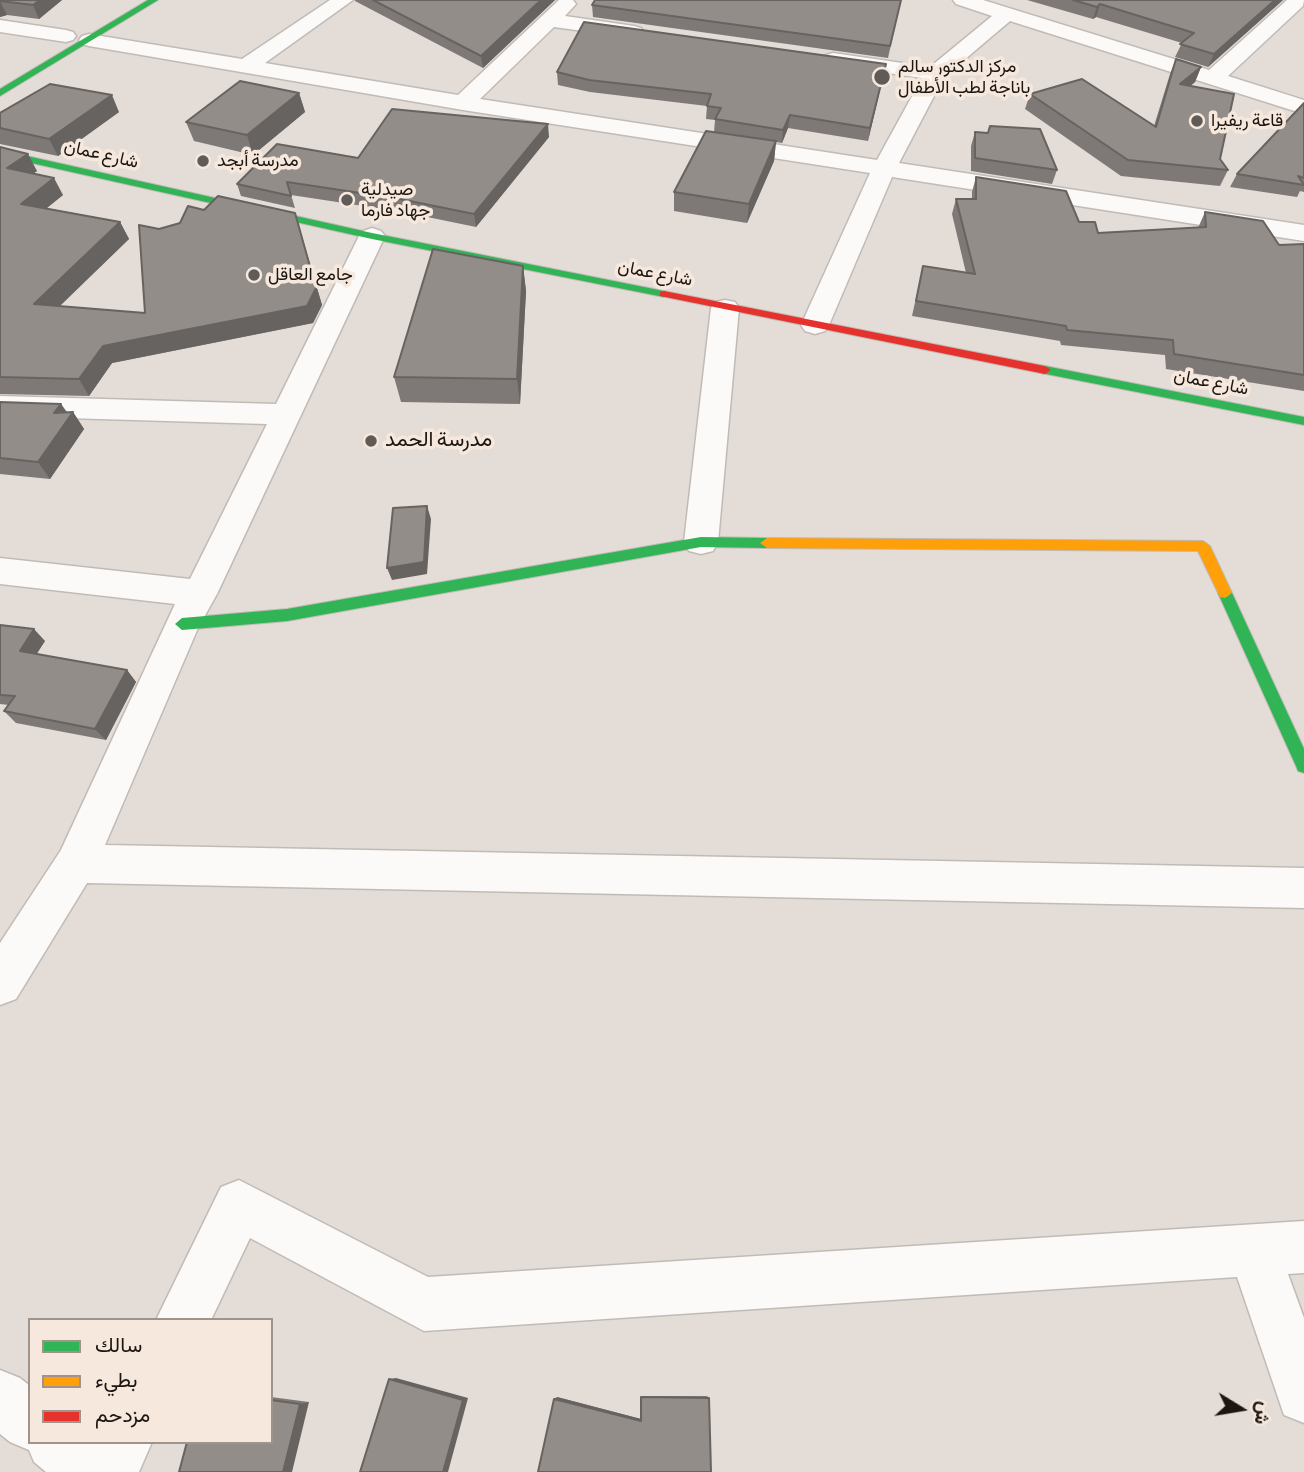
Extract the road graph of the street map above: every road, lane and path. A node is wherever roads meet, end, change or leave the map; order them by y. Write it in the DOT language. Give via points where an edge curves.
graph roads {
  1 [pos="126,0"];
  2 [pos="154,0"];
  3 [pos="343,0"];
  4 [pos="570,0"];
  5 [pos="963,0"];
  6 [pos="1295,2"];
  7 [pos="1006,15"];
  8 [pos="549,20"];
  9 [pos="0,26"];
  10 [pos="66,36"];
  11 [pos="659,36"];
  12 [pos="89,40"];
  13 [pos="811,57"];
  14 [pos="247,66"];
  15 [pos="11,67"];
  16 [pos="934,74"];
  17 [pos="1213,78"];
  18 [pos="0,93"];
  19 [pos="463,103"];
  20 [pos="1304,107"];
  21 [pos="0,153"];
  22 [pos="883,170"];
  23 [pos="1304,233"];
  24 [pos="372,236"];
  25 [pos="725,308"];
  26 [pos="815,325"];
  27 [pos="0,406"];
  28 [pos="285,414"];
  29 [pos="1304,421"];
  30 [pos="701,542"];
  31 [pos="0,571"];
  32 [pos="200,594"];
  33 [pos="182,624"];
  34 [pos="1304,766"];
  35 [pos="76,864"];
  36 [pos="1304,888"];
  37 [pos="0,983"];
  38 [pos="1279,1249"];
  39 [pos="184,1318"];
  40 [pos="1304,1395"];
  41 [pos="0,1398"];
  42 [pos="28,1420"];
  43 [pos="56,1444"];
  44 [pos="123,1444"];
  45 [pos="90,1472"];
  46 [pos="110,1472"];
  1 -- 10 [label="street"];
  2 -- 12 [label="street"];
  3 -- 14 [label="street"];
  4 -- 8 [label="street"];
  5 -- 7 [label="street"];
  6 -- 17 [label="street"];
  7 -- 16 [label="street"];
  7 -- 17 [label="street"];
  8 -- 11 [label="street"];
  8 -- 19 [label="street"];
  9 -- 10 [label="street"];
  10 -- 12 [label="street"];
  10 -- 15 [label="street"];
  12 -- 14 [label="street"];
  12 -- 18 [label="street"];
  13 -- 16 [label="street"];
  14 -- 19 [label="street"];
  16 -- 22 [label="street"];
  17 -- 20 [label="street"];
  19 -- 22 [label="street"];
  21 -- 24 [label="street, شارع عمان"];
  22 -- 23 [label="street"];
  22 -- 26 [label="street"];
  24 -- 25 [label="street, شارع عمان"];
  24 -- 28 [label="street"];
  25 -- 26 [label="street, شارع عمان"];
  25 -- 30 [label="street"];
  26 -- 29 [label="street, شارع عمان"];
  27 -- 28 [label="street"];
  28 -- 32 [label="street"];
  30 -- 33 [label="street" via="287,615"];
  30 -- 34 [label="street" via="1203,546"];
  31 -- 32 [label="street"];
  32 -- 33 [label="street"];
  33 -- 35 [label="street"];
  35 -- 36 [label="street"];
  35 -- 37 [label="street"];
  38 -- 39 [label="street" via="424,1304 239,1205"];
  38 -- 40 [label="street"];
  41 -- 42 [label="street"];
  43 -- 45 [label="street"];
  44 -- 46 [label="street"];
}
